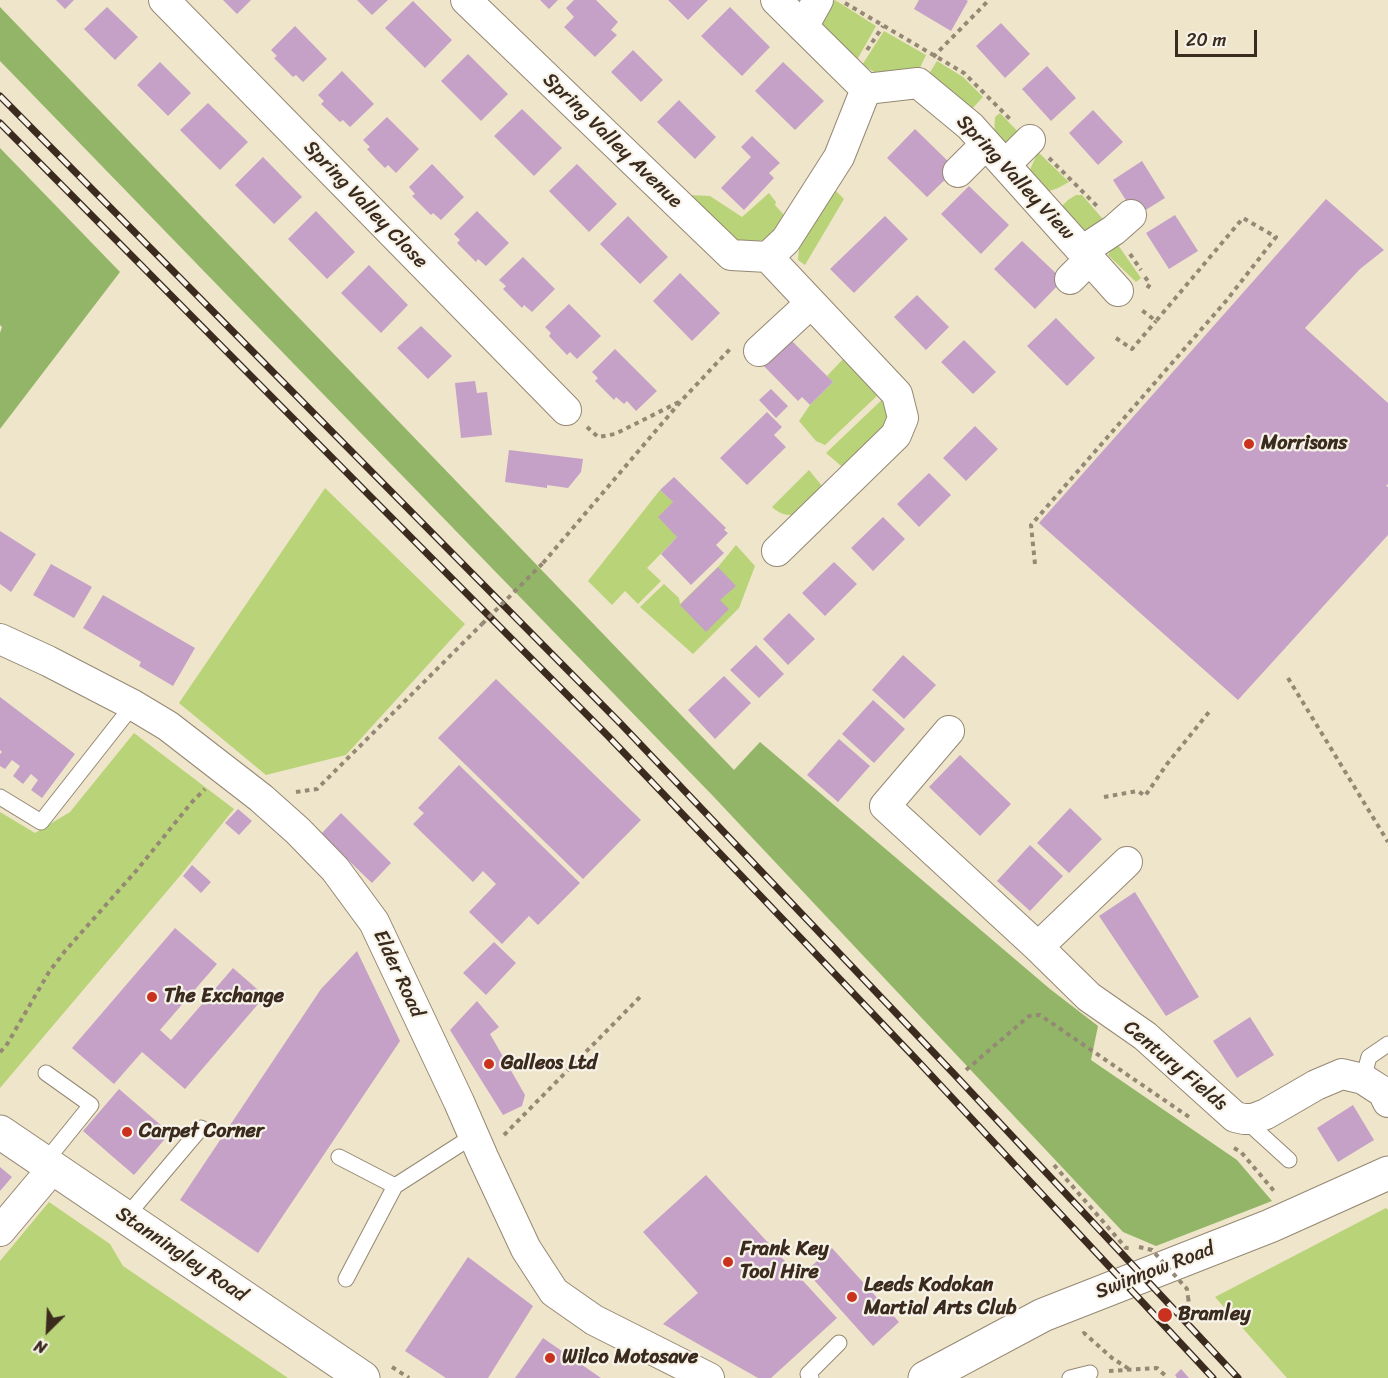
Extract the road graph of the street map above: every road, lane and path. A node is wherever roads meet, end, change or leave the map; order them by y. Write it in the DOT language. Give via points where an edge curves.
graph roads {
  1 [pos="164,0"];
  2 [pos="466,0"];
  3 [pos="776,0"];
  4 [pos="818,0"];
  5 [pos="989,0"];
  6 [pos="803,27"];
  7 [pos="918,83"];
  8 [pos="866,89"];
  9 [pos="1030,140"];
  10 [pos="996,154"];
  11 [pos="958,172"];
  12 [pos="1131,215"];
  13 [pos="768,257"];
  14 [pos="1080,263"];
  15 [pos="1118,291"];
  16 [pos="811,303"];
  17 [pos="1156,321"];
  18 [pos="1116,338"];
  19 [pos="748,346"];
  20 [pos="682,400"];
  21 [pos="566,410"];
  22 [pos="777,551"];
  23 [pos="1035,564"];
  24 [pos="0,639"];
  25 [pos="1288,678"];
  26 [pos="133,705"];
  27 [pos="1209,712"];
  28 [pos="949,731"];
  29 [pos="206,788"];
  30 [pos="0,797"];
  31 [pos="1104,797"];
  32 [pos="261,798"];
  33 [pos="1388,842"];
  34 [pos="1127,862"];
  35 [pos="1038,947"];
  36 [pos="640,997"];
  37 [pos="1388,1044"];
  38 [pos="0,1052"];
  39 [pos="966,1070"];
  40 [pos="46,1073"];
  41 [pos="1363,1079"];
  42 [pos="1388,1102"];
  43 [pos="1244,1119"];
  44 [pos="1193,1120"];
  45 [pos="201,1128"];
  46 [pos="0,1132"];
  47 [pos="478,1146"];
  48 [pos="1231,1146"];
  49 [pos="339,1157"];
  50 [pos="1289,1160"];
  51 [pos="49,1165"];
  52 [pos="1054,1165"];
  53 [pos="1388,1173"];
  54 [pos="395,1186"];
  55 [pos="1278,1195"];
  56 [pos="125,1218"];
  57 [pos="0,1231"];
  58 [pos="346,1279"];
  59 [pos="1190,1310"];
  60 [pos="1076,1336"];
  61 [pos="839,1343"];
  62 [pos="1129,1369"];
  63 [pos="1090,1373"];
  64 [pos="363,1378"];
  65 [pos="709,1378"];
  66 [pos="811,1378"];
  67 [pos="925,1378"];
  68 [pos="1070,1378"];
  69 [pos="1168,1378"];
  1 -- 21 [label="street, Spring Valley Close"];
  2 -- 13 [label="street, Spring Valley Avenue" via="731,255"];
  3 -- 6 [label="street"];
  4 -- 6 [label="street"];
  5 -- 7 [label="path" via="933,56"];
  6 -- 8 [label="street"];
  7 -- 8 [label="street"];
  7 -- 10 [label="street, Spring Valley View" via="970,126"];
  8 -- 13 [label="street" via="839,157 786,240"];
  9 -- 10 [label="street"];
  10 -- 11 [label="street"];
  10 -- 14 [label="street, Spring Valley View"];
  12 -- 14 [label="street"];
  13 -- 16 [label="street"];
  14 -- 15 [label="street, Spring Valley View"];
  15 -- 17 [label="path"];
  16 -- 19 [label="street"];
  16 -- 22 [label="street" via="897,394 903,418 896,435"];
  17 -- 18 [label="path" via="1132,349"];
  17 -- 23 [label="path" via="1243,218 1276,237 1226,301 1031,525"];
  19 -- 20 [label="path"];
  20 -- 21 [label="path" via="615,434 598,437"];
  20 -- 32 [label="path, bridge" via="543,563 317,789"];
  24 -- 26 [label="street, Elder Road"];
  25 -- 33 [label="path"];
  26 -- 30 [label="lane" via="41,822"];
  26 -- 32 [label="street, Elder Road" via="168,726"];
  27 -- 31 [label="path" via="1145,796 1138,791"];
  28 -- 35 [label="street, Century Fields" via="885,806"];
  29 -- 38 [label="path" via="65,951"];
  32 -- 47 [label="street, Elder Road" via="335,869 374,922"];
  34 -- 35 [label="street"];
  35 -- 43 [label="street, Century Fields" via="1089,997 1145,1036 1235,1117"];
  36 -- 47 [label="path"];
  37 -- 41 [label="lane" via="1369,1057"];
  39 -- 44 [label="path" via="1029,1016 1040,1015"];
  40 -- 51 [label="lane" via="91,1105"];
  41 -- 42 [label="street" via="1383,1092"];
  41 -- 43 [label="street, Century Fields" via="1342,1074 1266,1114"];
  43 -- 50 [label="lane"];
  45 -- 56 [label="lane"];
  46 -- 51 [label="street, Stanningley Road"];
  47 -- 54 [label="lane"];
  47 -- 65 [label="street, Elder Road" via="526,1249 554,1292 594,1320"];
  48 -- 55 [label="path"];
  49 -- 54 [label="lane"];
  51 -- 56 [label="street, Stanningley Road"];
  51 -- 57 [label="street"];
  52 -- 59 [label="path, bridge" via="1126,1248 1152,1250 1187,1289"];
  53 -- 67 [label="street, Swinnow Road" via="1270,1226 1043,1315"];
  54 -- 58 [label="lane"];
  56 -- 64 [label="street, Stanningley Road"];
  60 -- 62 [label="path" via="1084,1333"];
  61 -- 66 [label="lane" via="808,1374"];
  62 -- 63 [label="path"];
  62 -- 69 [label="path" via="1157,1368"];
  63 -- 68 [label="lane"];
}
